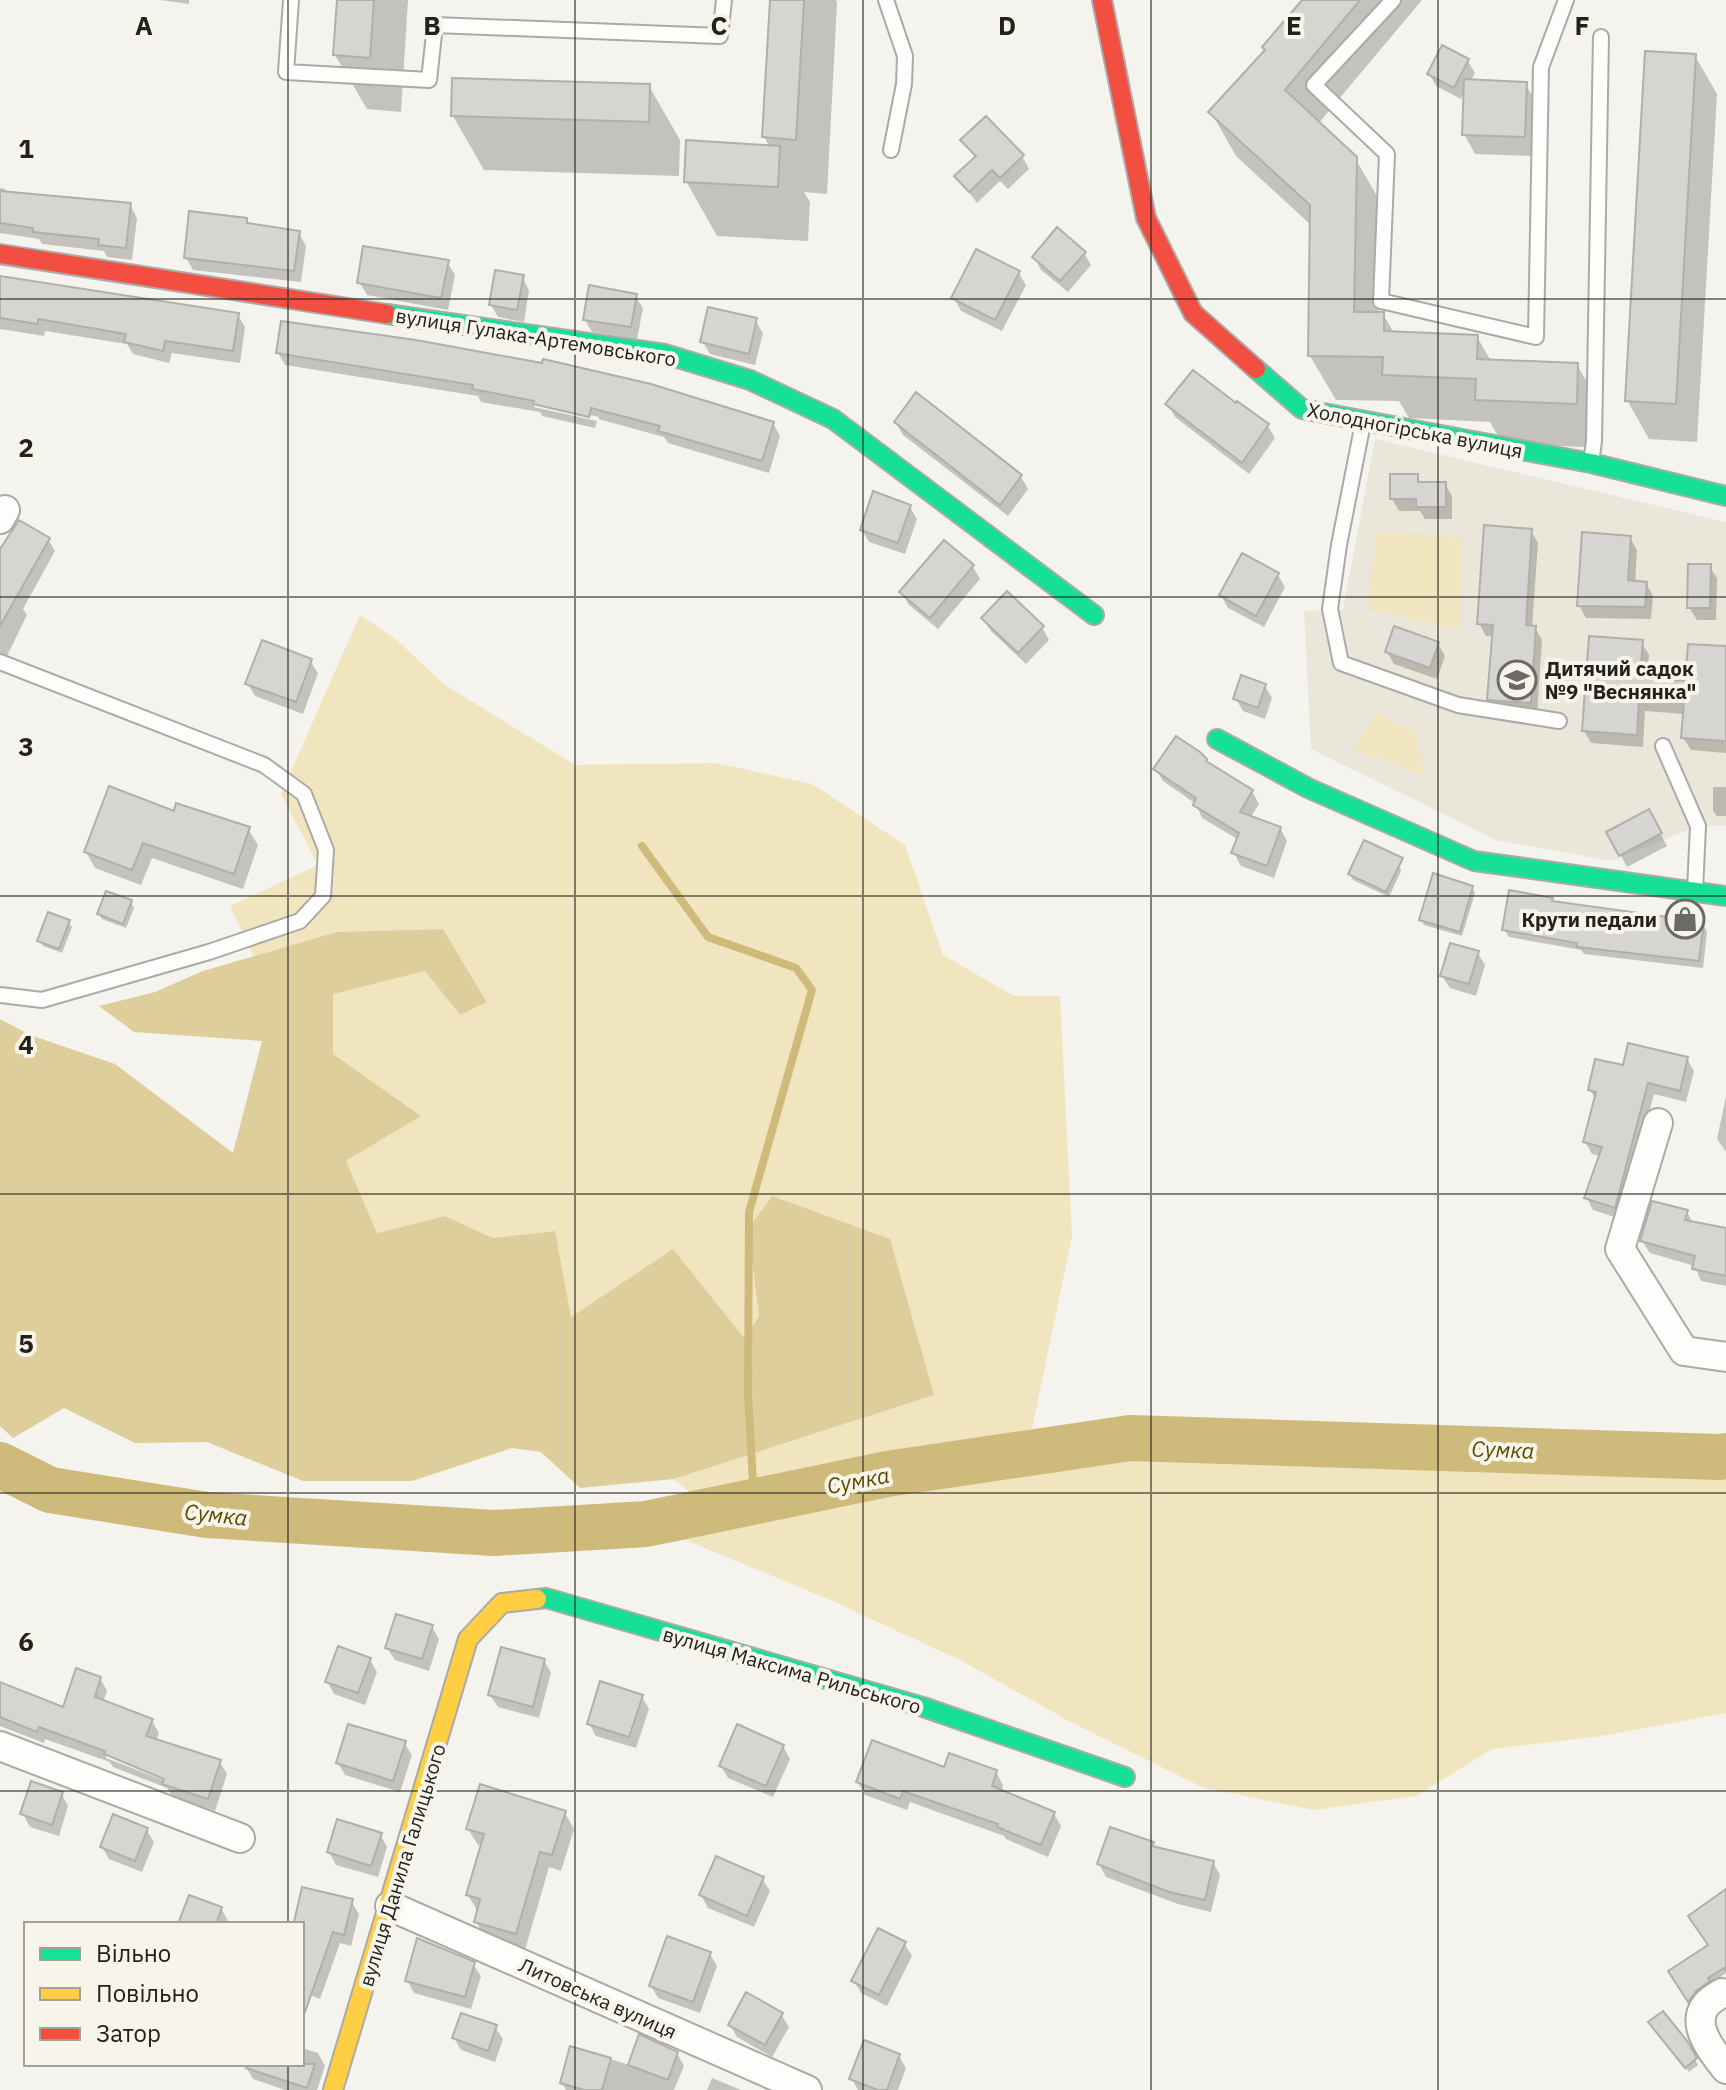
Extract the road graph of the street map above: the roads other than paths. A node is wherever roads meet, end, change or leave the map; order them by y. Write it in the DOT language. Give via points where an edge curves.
graph roads {
  1 [pos="291,0"];
  2 [pos="724,0"];
  3 [pos="886,0"];
  4 [pos="1102,0"];
  5 [pos="1393,0"];
  6 [pos="1566,0"];
  7 [pos="1601,37"];
  8 [pos="891,150"];
  9 [pos="0,254"];
  10 [pos="1363,422"];
  11 [pos="1591,463"];
  12 [pos="1726,496"];
  13 [pos="1094,615"];
  14 [pos="0,662"];
  15 [pos="1559,721"];
  16 [pos="1217,739"];
  17 [pos="1663,746"];
  18 [pos="1695,891"];
  19 [pos="1726,896"];
  20 [pos="0,995"];
  21 [pos="1658,1123"];
  22 [pos="1726,1357"];
  23 [pos="468,1639"];
  24 [pos="0,1746"];
  25 [pos="1125,1777"];
  26 [pos="240,1838"];
  27 [pos="390,1906"];
  28 [pos="1722,1993"];
  29 [pos="1726,2069"];
  30 [pos="333,2090"];
  31 [pos="807,2090"];
  1 -- 2 [label="lane" via="286,72 429,80 435,25 720,36"];
  3 -- 8 [label="lane" via="905,56"];
  4 -- 10 [label="street, Холодногірська вулиця" via="1146,218 1193,313 1302,409"];
  5 -- 6 [label="lane" via="1314,85 1387,154 1381,301 1536,337 1541,67"];
  7 -- 11 [label="lane"];
  9 -- 13 [label="street, вулиця Гулака-Артемовського" via="665,354 750,380 833,419"];
  10 -- 11 [label="street, Холодногірська вулиця"];
  10 -- 15 [label="lane" via="1330,609 1341,663 1458,705"];
  11 -- 12 [label="street, Холодногірська вулиця"];
  14 -- 20 [label="lane" via="264,765 304,794 326,850 323,896 300,921 42,1000"];
  16 -- 18 [label="street" via="1308,788 1474,861"];
  17 -- 18 [label="lane" via="1698,826"];
  18 -- 19 [label="street"];
  21 -- 22 [label="street" via="1620,1249 1684,1351"];
  23 -- 25 [label="street, вулиця Максима Рильського" via="502,1603 546,1598 923,1707"];
  23 -- 27 [label="street, вулиця Данила Галицького"];
  24 -- 26 [label="street"];
  27 -- 30 [label="street, вулиця Данила Галицького"];
  27 -- 31 [label="street, Литовська вулиця"];
  28 -- 29 [label="street" via="1704,2007 1700,2025"];
}
